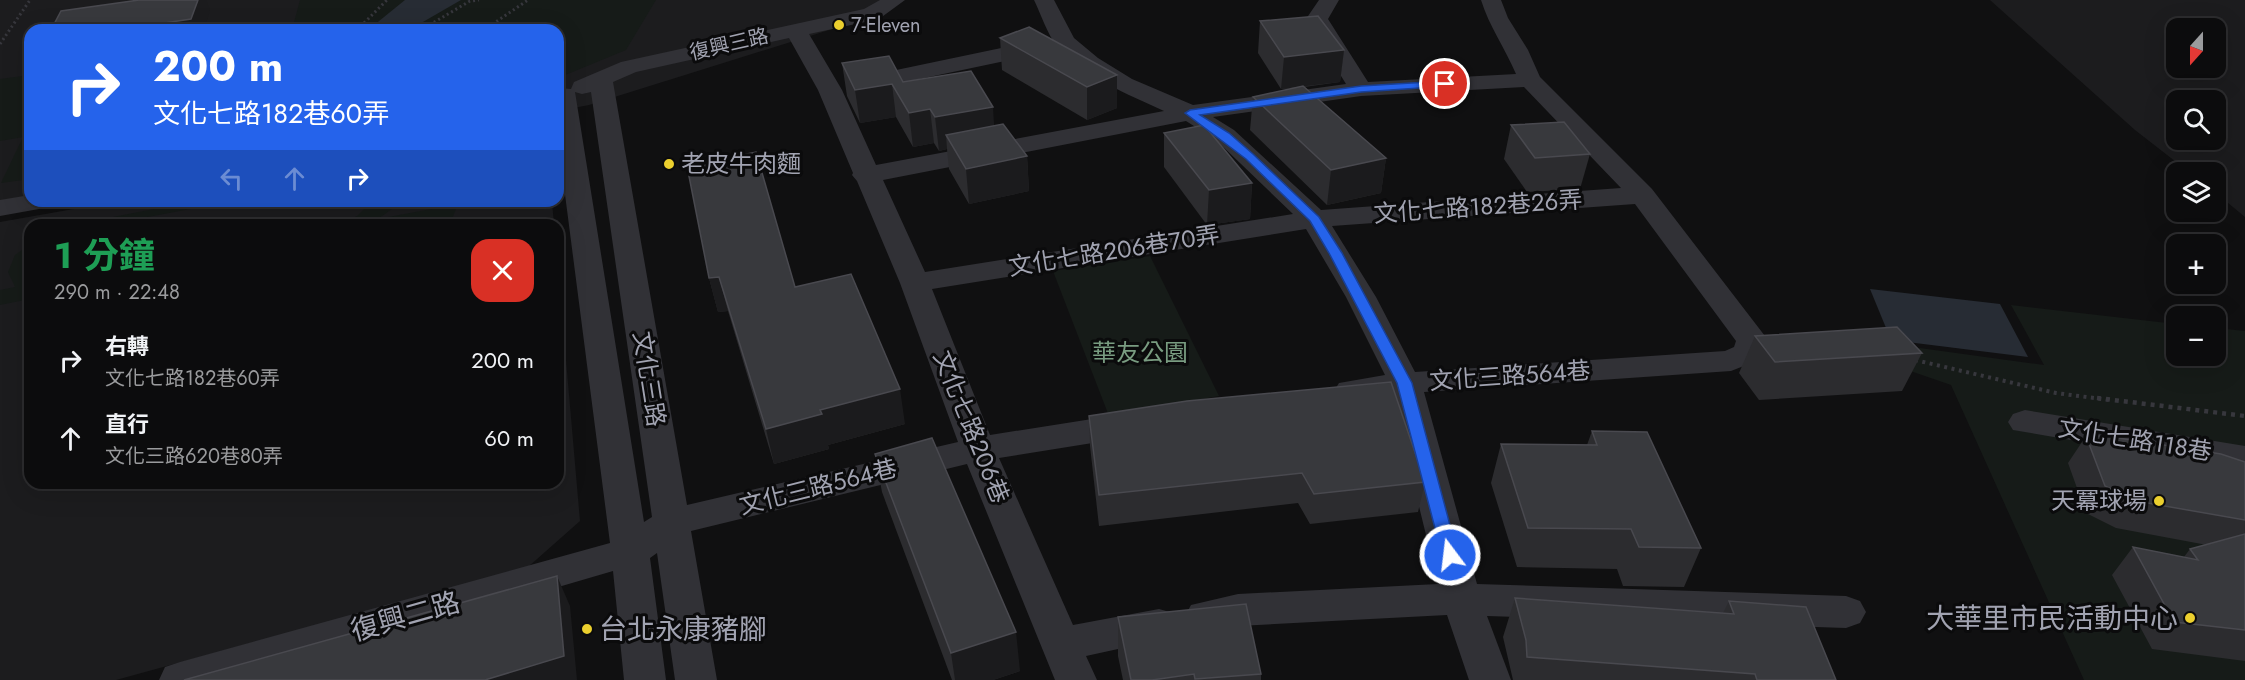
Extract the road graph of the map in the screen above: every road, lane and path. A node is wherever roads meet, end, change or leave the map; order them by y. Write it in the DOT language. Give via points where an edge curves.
graph roads {
  1 [pos="30,0"];
  2 [pos="387,0"];
  3 [pos="479,0"];
  4 [pos="528,0"];
  5 [pos="895,0"];
  6 [pos="1044,0"];
  7 [pos="1329,0"];
  8 [pos="1491,0"];
  9 [pos="470,1"];
  10 [pos="363,24"];
  11 [pos="431,24"];
  12 [pos="493,24"];
  13 [pos="795,29"];
  14 [pos="1065,41"];
  15 [pos="0,44"];
  16 [pos="601,78"];
  17 [pos="1530,80"];
  18 [pos="1361,89"];
  19 [pos="830,90"];
  20 [pos="564,94"];
  21 [pos="1190,113"];
  22 [pos="564,122"];
  23 [pos="865,175"];
  24 [pos="24,188"];
  25 [pos="0,192"];
  26 [pos="1642,195"];
  27 [pos="24,204"];
  28 [pos="0,208"];
  29 [pos="1314,219"];
  30 [pos="915,283"];
  31 [pos="1907,358"];
  32 [pos="1405,383"];
  33 [pos="1322,396"];
  34 [pos="2245,416"];
  35 [pos="1156,421"];
  36 [pos="2025,422"];
  37 [pos="978,449"];
  38 [pos="2245,458"];
  39 [pos="672,522"];
  40 [pos="630,552"];
  41 [pos="1461,598"];
  42 [pos="1846,612"];
  43 [pos="1060,644"];
  44 [pos="180,680"];
  45 [pos="645,680"];
  46 [pos="696,680"];
  47 [pos="1076,680"];
  48 [pos="1490,680"];
  1 -- 15 [label="path"];
  2 -- 10 [label="path"];
  3 -- 9 [label="path"];
  4 -- 12 [label="path"];
  5 -- 13 [label="street, 復興三路" via="871,14"];
  6 -- 14 [label="street"];
  7 -- 18 [label="street" via="1317,19"];
  8 -- 17 [label="street"];
  9 -- 11 [label="path"];
  13 -- 16 [label="street, 復興三路" via="629,67"];
  13 -- 19 [label="street, 文化七路206巷"];
  14 -- 19 [label="street"];
  14 -- 21 [label="street" via="1090,63 1124,84"];
  16 -- 20 [label="street, 復興三路"];
  16 -- 39 [label="street, 文化三路"];
  17 -- 18 [label="street"];
  17 -- 26 [label="street"];
  18 -- 21 [label="street"];
  19 -- 23 [label="street, 文化七路206巷"];
  21 -- 23 [label="street"];
  21 -- 29 [label="street" via="1225,135"];
  22 -- 40 [label="street, 文化三路"];
  23 -- 30 [label="street, 文化七路206巷"];
  24 -- 25 [label="street"];
  26 -- 29 [label="street, 文化七路182巷26弄"];
  26 -- 32 [label="street, 文化三路564巷" via="1752,340 1748,353 1731,361"];
  27 -- 28 [label="street"];
  29 -- 30 [label="street, 文化七路206巷70弄"];
  29 -- 32 [label="street" via="1361,297"];
  30 -- 37 [label="street, 文化七路206巷"];
  31 -- 34 [label="path" via="2056,393"];
  32 -- 33 [label="street, 文化三路564巷"];
  32 -- 41 [label="street"];
  35 -- 37 [label="street, 文化三路564巷"];
  36 -- 38 [label="street, 文化七路118巷"];
  37 -- 39 [label="street, 文化三路564巷"];
  37 -- 43 [label="street, 文化七路206巷"];
  39 -- 40 [label="street, 復興二路"];
  39 -- 46 [label="street, 文化三路"];
  40 -- 44 [label="street, 復興二路"];
  40 -- 45 [label="street, 文化三路"];
  41 -- 42 [label="street"];
  41 -- 43 [label="street" via="1238,610"];
  41 -- 48 [label="street"];
  43 -- 47 [label="street, 文化七路206巷"];
}
